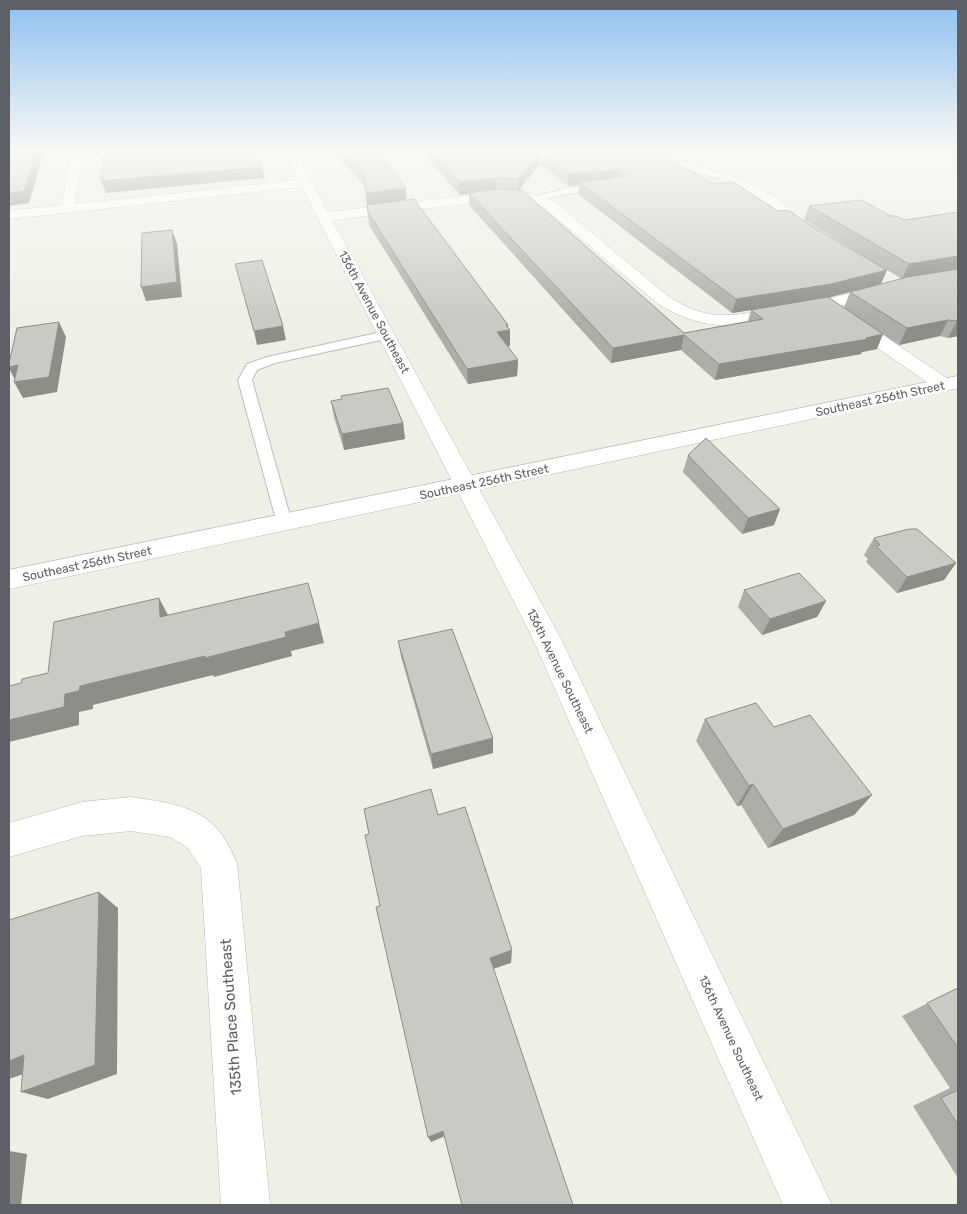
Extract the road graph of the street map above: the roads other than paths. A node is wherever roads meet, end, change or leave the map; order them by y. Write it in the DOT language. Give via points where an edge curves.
graph roads {
  1 [pos="91,206"];
  2 [pos="318,206"];
  3 [pos="417,206"];
  4 [pos="551,206"];
  5 [pos="777,206"];
  6 [pos="68,208"];
  7 [pos="9,215"];
  8 [pos="324,217"];
  9 [pos="818,238"];
  10 [pos="884,276"];
  11 [pos="958,276"];
  12 [pos="900,286"];
  13 [pos="826,305"];
  14 [pos="386,335"];
  15 [pos="951,384"];
  16 [pos="466,486"];
  17 [pos="284,523"];
  18 [pos="9,580"];
  19 [pos="9,840"];
  20 [pos="246,1205"];
  21 [pos="808,1205"];
  1 -- 6 [label="street"];
  2 -- 8 [label="street, 136th Avenue Southeast"];
  3 -- 8 [label="street"];
  4 -- 13 [label="street" via="678,310 717,320 735,320"];
  5 -- 9 [label="street"];
  6 -- 7 [label="street"];
  8 -- 14 [label="street, 136th Avenue Southeast"];
  10 -- 12 [label="street"];
  11 -- 12 [label="street"];
  12 -- 13 [label="street"];
  13 -- 15 [label="street"];
  14 -- 16 [label="street, 136th Avenue Southeast"];
  14 -- 17 [label="lane" via="271,360 252,367 248,374 245,380 247,390"];
  15 -- 16 [label="street, Southeast 256th Street"];
  16 -- 17 [label="street, Southeast 256th Street"];
  16 -- 21 [label="street, 136th Avenue Southeast" via="546,637"];
  17 -- 18 [label="street, Southeast 256th Street"];
  19 -- 20 [label="street, 135th Place Southeast" via="82,819 131,814 176,821 200,835 219,863"];
}
